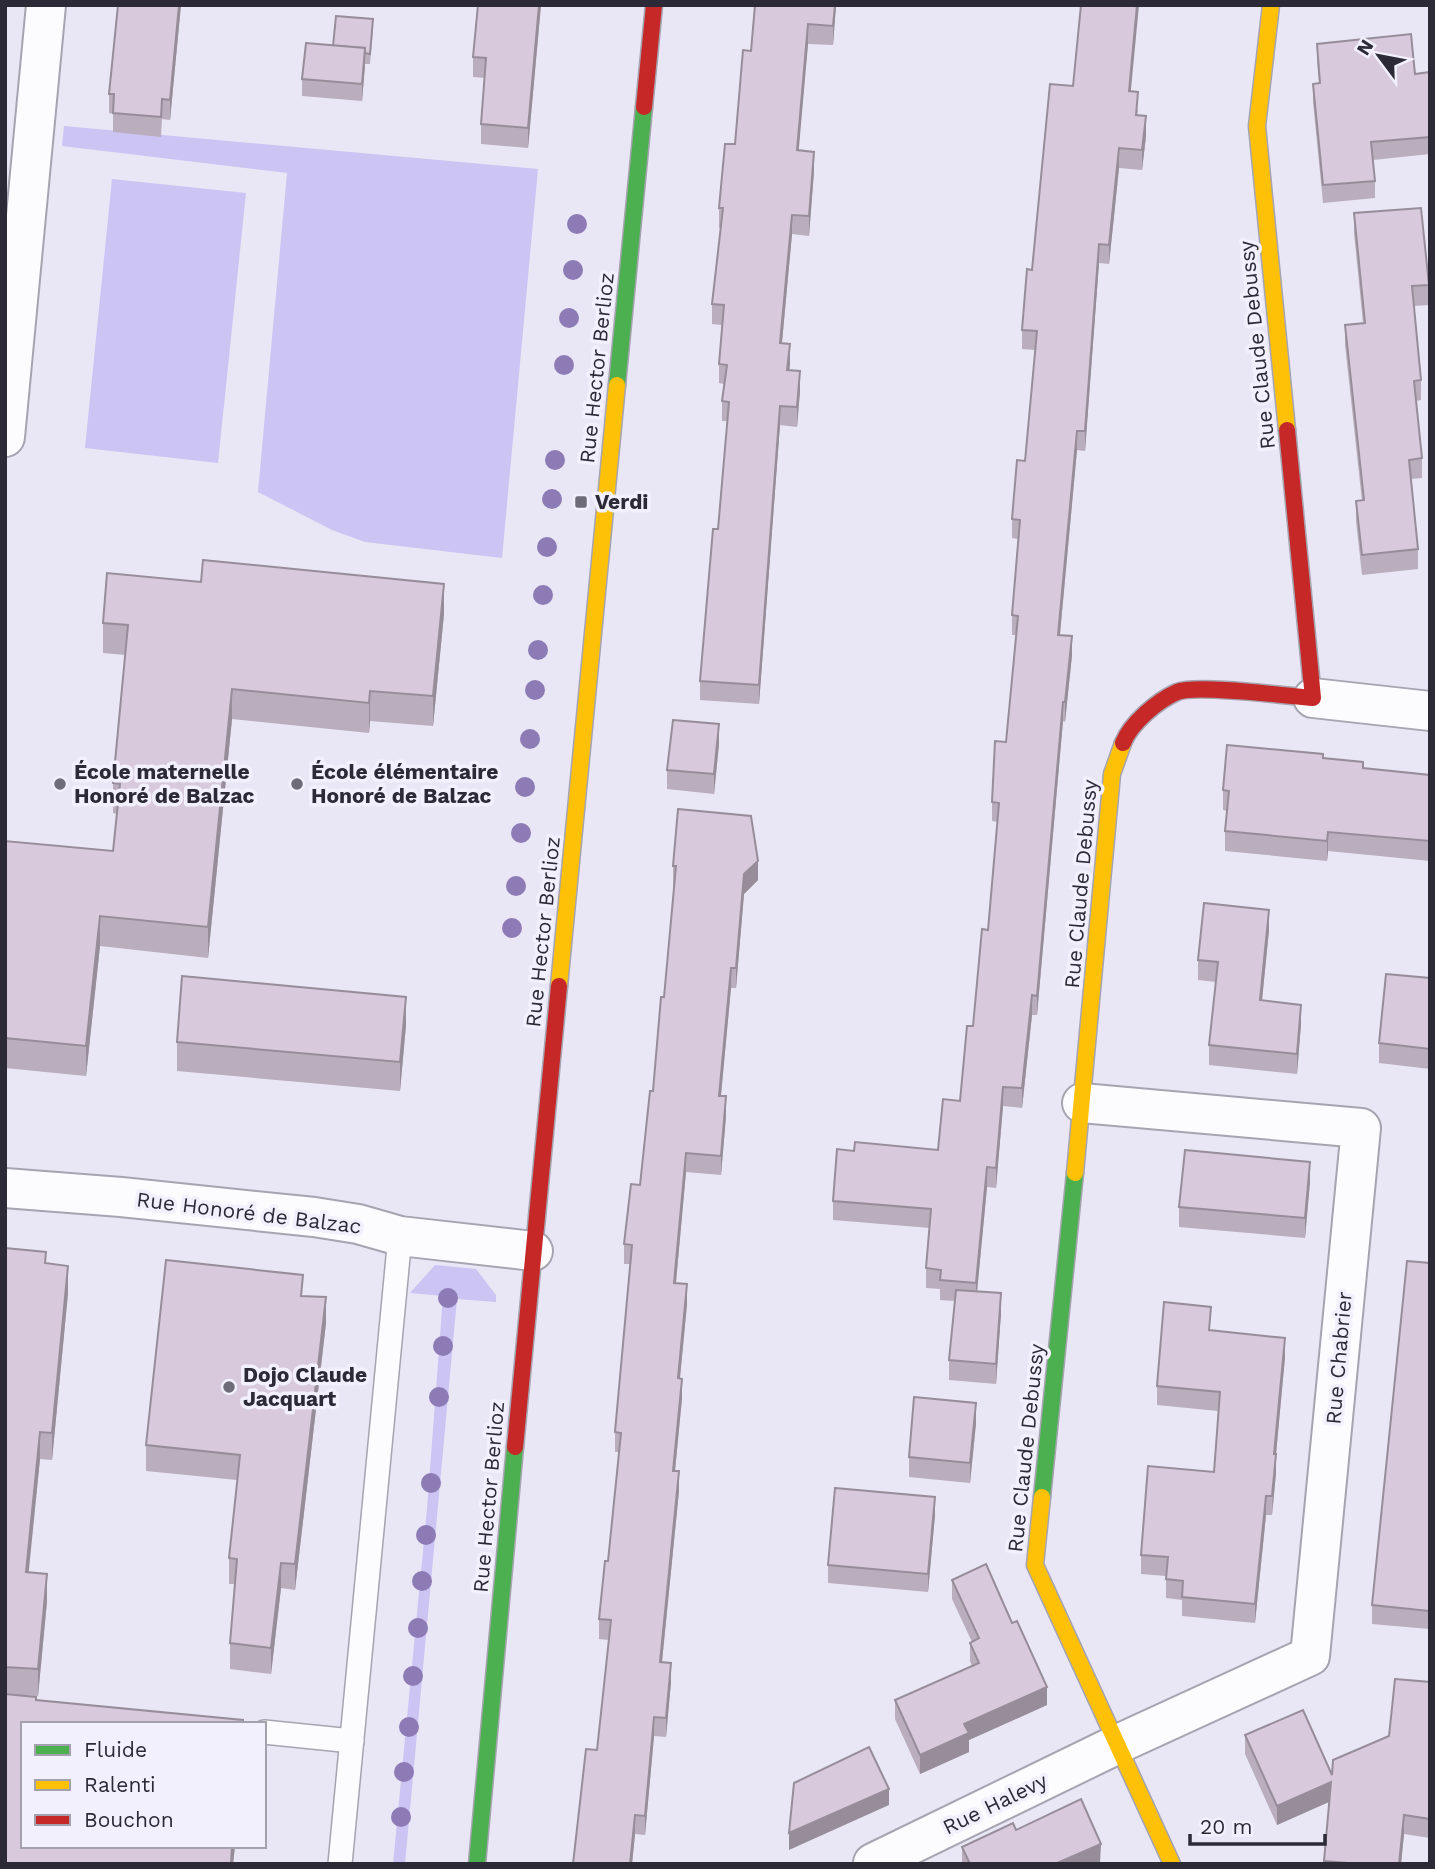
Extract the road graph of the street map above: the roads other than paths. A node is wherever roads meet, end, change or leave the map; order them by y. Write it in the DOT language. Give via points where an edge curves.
graph roads {
  1 [pos="46,5"];
  2 [pos="654,5"];
  3 [pos="1271,5"];
  4 [pos="18,165"];
  5 [pos="5,437"];
  6 [pos="1313,698"];
  7 [pos="1430,711"];
  8 [pos="1082,1102"];
  9 [pos="5,1188"];
  10 [pos="400,1236"];
  11 [pos="533,1251"];
  12 [pos="266,1732"];
  13 [pos="352,1741"];
  14 [pos="1118,1744"];
  15 [pos="340,1864"];
  16 [pos="477,1864"];
  17 [pos="873,1864"];
  18 [pos="1172,1864"];
  1 -- 4 [label="street"];
  2 -- 11 [label="street, Rue Hector Berlioz"];
  3 -- 6 [label="street, Rue Claude Debussy" via="1257,127"];
  4 -- 5 [label="street"];
  6 -- 7 [label="street"];
  6 -- 8 [label="street, Rue Claude Debussy" via="1179,691 1148,711 1124,739 1112,774"];
  8 -- 14 [label="street, Rue Claude Debussy" via="1035,1565"];
  8 -- 14 [label="street, Rue Chabrier" via="1361,1128 1310,1656"];
  9 -- 10 [label="street, Rue Honoré de Balzac" via="314,1217"];
  10 -- 11 [label="street, Rue Honoré de Balzac"];
  10 -- 13 [label="lane"];
  11 -- 16 [label="street, Rue Hector Berlioz"];
  12 -- 13 [label="lane"];
  13 -- 15 [label="lane"];
  14 -- 17 [label="street, Rue Halevy"];
  14 -- 18 [label="street, Rue Claude Debussy"];
}
